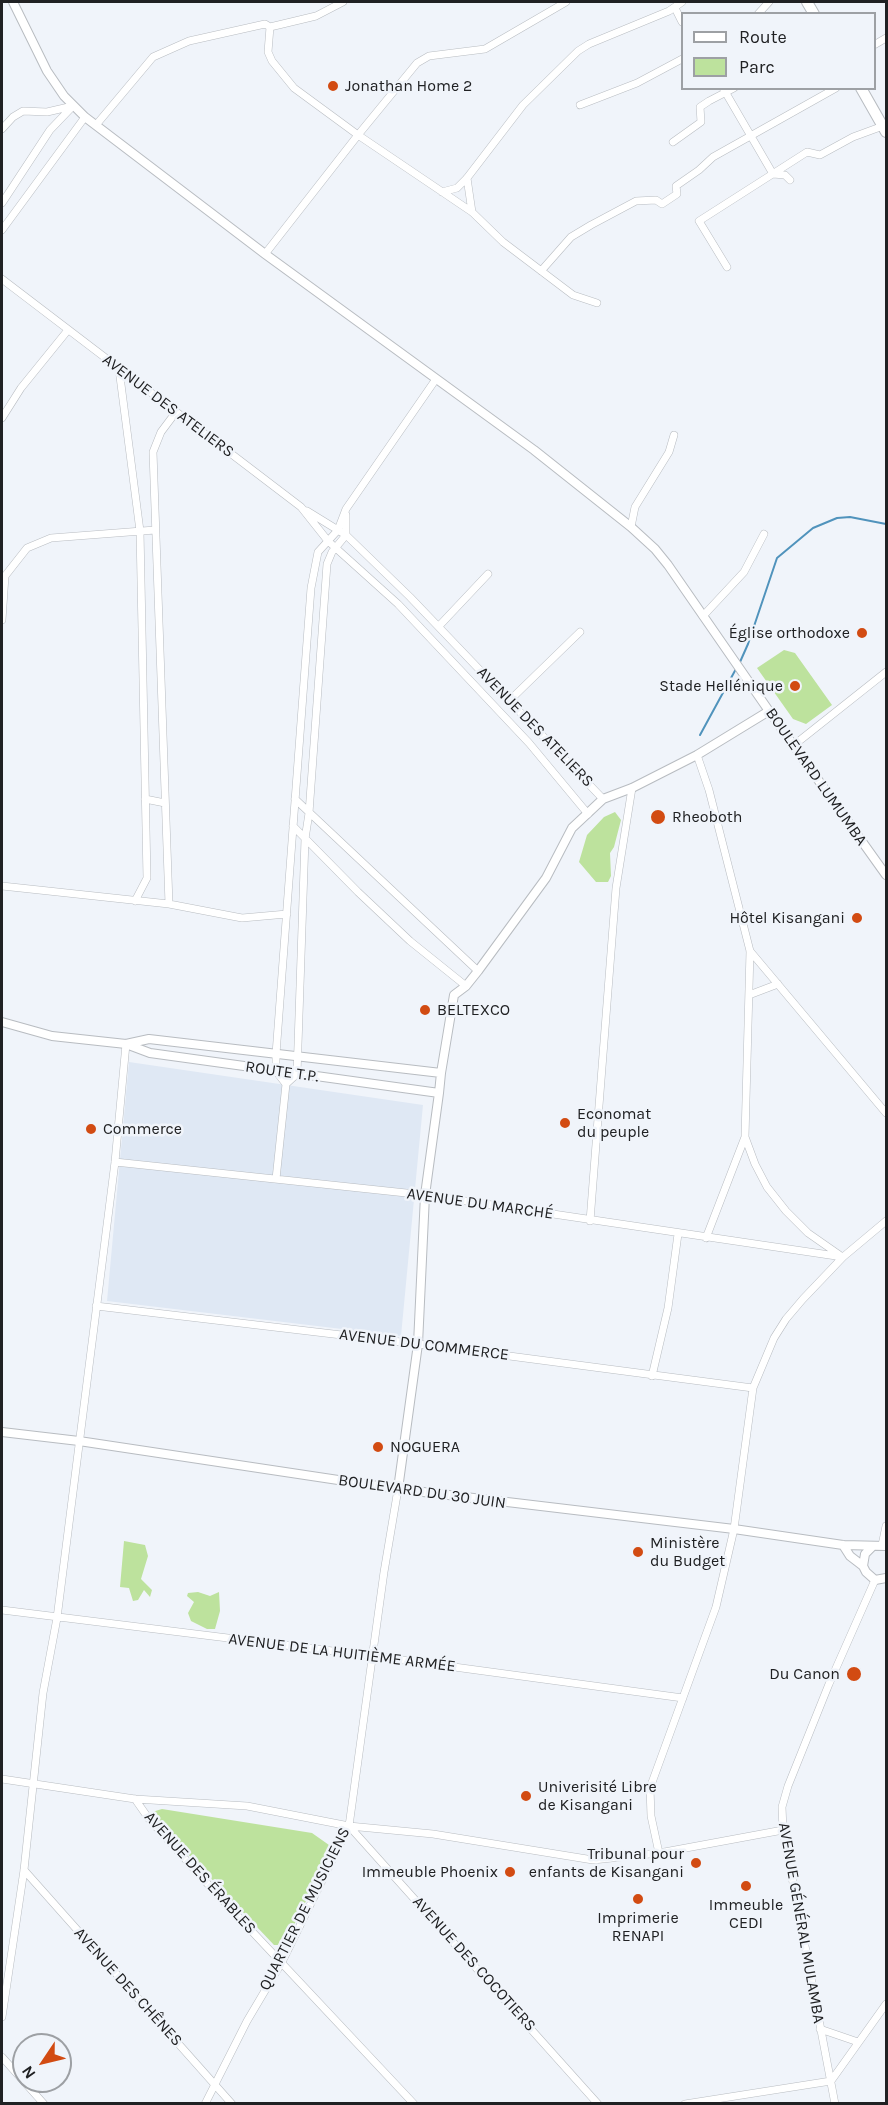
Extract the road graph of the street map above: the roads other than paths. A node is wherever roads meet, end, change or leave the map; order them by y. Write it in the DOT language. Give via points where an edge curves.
graph roads {
  1 [pos="24,2"];
  2 [pos="343,2"];
  3 [pos="566,2"];
  4 [pos="682,2"];
  5 [pos="14,4"];
  6 [pos="331,4"];
  7 [pos="675,8"];
  8 [pos="681,20"];
  9 [pos="270,27"];
  10 [pos="681,60"];
  11 [pos="833,90"];
  12 [pos="862,90"];
  13 [pos="724,91"];
  14 [pos="580,105"];
  15 [pos="74,106"];
  16 [pos="85,117"];
  17 [pos="96,126"];
  18 [pos="2,129"];
  19 [pos="885,129"];
  20 [pos="358,135"];
  21 [pos="751,137"];
  22 [pos="673,142"];
  23 [pos="773,174"];
  24 [pos="466,178"];
  25 [pos="790,180"];
  26 [pos="442,192"];
  27 [pos="2,203"];
  28 [pos="14,212"];
  29 [pos="472,212"];
  30 [pos="2,230"];
  31 [pos="265,254"];
  32 [pos="727,267"];
  33 [pos="541,271"];
  34 [pos="2,279"];
  35 [pos="597,303"];
  36 [pos="68,330"];
  37 [pos="119,369"];
  38 [pos="436,379"];
  39 [pos="176,412"];
  40 [pos="2,418"];
  41 [pos="674,435"];
  42 [pos="301,507"];
  43 [pos="346,509"];
  44 [pos="632,527"];
  45 [pos="154,530"];
  46 [pos="338,530"];
  47 [pos="140,531"];
  48 [pos="764,534"];
  49 [pos="346,535"];
  50 [pos="328,541"];
  51 [pos="336,548"];
  52 [pos="488,574"];
  53 [pos="703,616"];
  54 [pos="2,620"];
  55 [pos="439,626"];
  56 [pos="580,632"];
  57 [pos="886,672"];
  58 [pos="510,700"];
  59 [pos="769,711"];
  60 [pos="794,745"];
  61 [pos="697,755"];
  62 [pos="632,788"];
  63 [pos="145,799"];
  64 [pos="295,799"];
  65 [pos="603,799"];
  66 [pos="165,803"];
  67 [pos="309,813"];
  68 [pos="588,814"];
  69 [pos="292,826"];
  70 [pos="305,839"];
  71 [pos="886,875"];
  72 [pos="2,886"];
  73 [pos="135,901"];
  74 [pos="169,904"];
  75 [pos="287,914"];
  76 [pos="750,951"];
  77 [pos="478,971"];
  78 [pos="778,984"];
  79 [pos="466,986"];
  80 [pos="749,996"];
  81 [pos="2,1022"];
  82 [pos="126,1044"];
  83 [pos="276,1054"];
  84 [pos="298,1056"];
  85 [pos="276,1071"];
  86 [pos="441,1073"];
  87 [pos="297,1074"];
  88 [pos="286,1084"];
  89 [pos="440,1093"];
  90 [pos="886,1113"];
  91 [pos="746,1137"];
  92 [pos="115,1162"];
  93 [pos="276,1179"];
  94 [pos="425,1195"];
  95 [pos="590,1221"];
  96 [pos="886,1221"];
  97 [pos="678,1233"];
  98 [pos="706,1238"];
  99 [pos="843,1257"];
  100 [pos="96,1306"];
  101 [pos="418,1344"];
  102 [pos="652,1376"];
  103 [pos="753,1388"];
  104 [pos="2,1432"];
  105 [pos="79,1441"];
  106 [pos="398,1489"];
  107 [pos="886,1526"];
  108 [pos="734,1529"];
  109 [pos="843,1545"];
  110 [pos="880,1546"];
  111 [pos="863,1566"];
  112 [pos="886,1579"];
  113 [pos="875,1580"];
  114 [pos="2,1610"];
  115 [pos="57,1618"];
  116 [pos="373,1656"];
  117 [pos="683,1698"];
  118 [pos="2,1779"];
  119 [pos="33,1784"];
  120 [pos="135,1799"];
  121 [pos="349,1826"];
  122 [pos="783,1830"];
  123 [pos="659,1853"];
  124 [pos="24,1870"];
  125 [pos="282,1962"];
  126 [pos="886,2004"];
  127 [pos="2,2016"];
  128 [pos="820,2029"];
  129 [pos="858,2042"];
  130 [pos="2,2056"];
  131 [pos="831,2081"];
  132 [pos="214,2085"];
  133 [pos="44,2103"];
  134 [pos="206,2103"];
  135 [pos="232,2103"];
  136 [pos="414,2103"];
  137 [pos="598,2103"];
  138 [pos="685,2103"];
  139 [pos="835,2103"];
  1 -- 5 [label="street"];
  2 -- 6 [label="street"];
  3 -- 20 [label="street" via="484,49 422,59"];
  4 -- 7 [label="street"];
  5 -- 15 [label="street, BOULEVARD LUMUMBA" via="47,71"];
  6 -- 9 [label="street" via="316,16"];
  7 -- 8 [label="street"];
  7 -- 24 [label="street" via="578,51 523,105"];
  9 -- 17 [label="street" via="265,24 189,41 153,57"];
  9 -- 20 [label="street" via="268,52 280,74"];
  10 -- 14 [label="street" via="637,83"];
  11 -- 21 [label="street"];
  12 -- 19 [label="highway"];
  13 -- 21 [label="street"];
  13 -- 22 [label="street" via="700,107 700,122"];
  15 -- 16 [label="street, BOULEVARD LUMUMBA"];
  15 -- 18 [label="street" via="47,112 23,111"];
  15 -- 27 [label="street" via="50,130"];
  16 -- 17 [label="street, BOULEVARD LUMUMBA"];
  16 -- 28 [label="street"];
  17 -- 31 [label="street, BOULEVARD LUMUMBA"];
  19 -- 23 [label="street" via="853,137 820,155 807,152"];
  20 -- 26 [label="street"];
  20 -- 31 [label="street"];
  21 -- 23 [label="street"];
  21 -- 33 [label="street" via="713,157 676,186 677,194 662,204 656,200 636,201 572,237"];
  23 -- 25 [label="street"];
  23 -- 32 [label="street" via="699,221"];
  24 -- 26 [label="street" via="457,188"];
  24 -- 29 [label="street"];
  26 -- 29 [label="street"];
  27 -- 28 [label="street"];
  28 -- 30 [label="street"];
  29 -- 33 [label="street"];
  31 -- 38 [label="street, BOULEVARD LUMUMBA"];
  33 -- 35 [label="street" via="573,295"];
  34 -- 36 [label="street, AVENUE DES ATELIERS"];
  36 -- 37 [label="street, AVENUE DES ATELIERS"];
  36 -- 40 [label="street"];
  37 -- 39 [label="street, AVENUE DES ATELIERS"];
  37 -- 47 [label="street"];
  38 -- 43 [label="street"];
  38 -- 44 [label="street, BOULEVARD LUMUMBA"];
  39 -- 42 [label="street, AVENUE DES ATELIERS"];
  39 -- 45 [label="street" via="161,432 153,452"];
  41 -- 44 [label="street" via="669,452 635,507"];
  42 -- 46 [label="street, AVENUE DES ATELIERS"];
  42 -- 50 [label="street, AVENUE DES ATELIERS"];
  43 -- 46 [label="street"];
  43 -- 49 [label="street"];
  44 -- 53 [label="street, BOULEVARD LUMUMBA" via="668,564"];
  45 -- 47 [label="street"];
  45 -- 66 [label="street"];
  46 -- 49 [label="street, AVENUE DES ATELIERS"];
  46 -- 50 [label="street"];
  47 -- 54 [label="street" via="51,538 27,548 5,576"];
  47 -- 63 [label="street"];
  48 -- 53 [label="street" via="744,572"];
  49 -- 51 [label="street"];
  49 -- 55 [label="street, AVENUE DES ATELIERS"];
  50 -- 51 [label="street, AVENUE DES ATELIERS"];
  50 -- 64 [label="street" via="318,552 311,588"];
  51 -- 67 [label="street" via="327,564"];
  51 -- 68 [label="street, AVENUE DES ATELIERS" via="406,612 529,743"];
  52 -- 55 [label="street"];
  53 -- 59 [label="street, BOULEVARD LUMUMBA"];
  55 -- 58 [label="street, AVENUE DES ATELIERS"];
  56 -- 58 [label="street"];
  57 -- 60 [label="street"];
  58 -- 65 [label="street, AVENUE DES ATELIERS"];
  59 -- 60 [label="street, BOULEVARD LUMUMBA"];
  59 -- 61 [label="street"];
  60 -- 71 [label="street, BOULEVARD LUMUMBA"];
  61 -- 62 [label="street"];
  61 -- 76 [label="street"];
  62 -- 65 [label="street"];
  62 -- 95 [label="street" via="616,888"];
  63 -- 66 [label="street"];
  63 -- 73 [label="street" via="147,879"];
  64 -- 67 [label="street"];
  64 -- 69 [label="street"];
  65 -- 68 [label="street"];
  66 -- 74 [label="street"];
  67 -- 70 [label="street"];
  67 -- 77 [label="street"];
  68 -- 77 [label="street" via="572,828 546,878"];
  69 -- 70 [label="street"];
  69 -- 75 [label="street"];
  70 -- 79 [label="street" via="410,941"];
  70 -- 84 [label="street"];
  72 -- 73 [label="street"];
  73 -- 74 [label="street"];
  74 -- 75 [label="street" via="242,918"];
  75 -- 83 [label="street"];
  76 -- 78 [label="street"];
  76 -- 80 [label="street"];
  77 -- 79 [label="street"];
  78 -- 80 [label="street"];
  78 -- 90 [label="street"];
  79 -- 86 [label="street" via="454,995"];
  80 -- 91 [label="street"];
  81 -- 82 [label="street, ROUTE T.P." via="52,1036"];
  82 -- 83 [label="street, ROUTE T.P." via="149,1039"];
  82 -- 85 [label="street, ROUTE T.P." via="150,1053"];
  82 -- 92 [label="street"];
  83 -- 84 [label="street, ROUTE T.P."];
  83 -- 85 [label="street"];
  84 -- 86 [label="street, ROUTE T.P."];
  84 -- 87 [label="street"];
  85 -- 87 [label="street, ROUTE T.P."];
  85 -- 88 [label="street"];
  86 -- 89 [label="street"];
  87 -- 88 [label="street"];
  87 -- 89 [label="street, ROUTE T.P."];
  88 -- 93 [label="street"];
  89 -- 94 [label="street"];
  91 -- 98 [label="street"];
  91 -- 99 [label="street" via="767,1187 786,1211 808,1233"];
  92 -- 93 [label="street, AVENUE DU MARCHÉ"];
  92 -- 100 [label="street"];
  93 -- 94 [label="street, AVENUE DU MARCHÉ"];
  94 -- 95 [label="street, AVENUE DU MARCHÉ"];
  94 -- 101 [label="street"];
  95 -- 97 [label="street, AVENUE DU MARCHÉ"];
  96 -- 99 [label="street"];
  97 -- 98 [label="street, AVENUE DU MARCHÉ"];
  97 -- 102 [label="street" via="668,1308"];
  98 -- 99 [label="street, AVENUE DU MARCHÉ"];
  99 -- 103 [label="street" via="786,1319"];
  100 -- 101 [label="street, AVENUE DU COMMERCE"];
  100 -- 105 [label="street"];
  101 -- 102 [label="street, AVENUE DU COMMERCE"];
  101 -- 106 [label="street"];
  102 -- 103 [label="street, AVENUE DU COMMERCE"];
  103 -- 108 [label="street"];
  104 -- 105 [label="street, BOULEVARD DU 30 JUIN"];
  105 -- 106 [label="street, BOULEVARD DU 30 JUIN"];
  105 -- 115 [label="street"];
  106 -- 108 [label="street, BOULEVARD DU 30 JUIN"];
  106 -- 116 [label="street, QUARTIER DE MUSICIENS"];
  107 -- 110 [label="street"];
  108 -- 109 [label="street, BOULEVARD DU 30 JUIN"];
  108 -- 117 [label="street" via="716,1607"];
  109 -- 110 [label="street, BOULEVARD DU 30 JUIN"];
  109 -- 111 [label="street"];
  110 -- 111 [label="street" via="865,1554"];
  111 -- 113 [label="street"];
  112 -- 113 [label="street"];
  113 -- 122 [label="street, AVENUE GÉNÉRAL MULAMBA" via="788,1786 782,1807"];
  114 -- 115 [label="street, AVENUE DE LA HUITIÈME ARMÉE"];
  115 -- 116 [label="street, AVENUE DE LA HUITIÈME ARMÉE"];
  115 -- 119 [label="street" via="43,1693"];
  116 -- 117 [label="street, AVENUE DE LA HUITIÈME ARMÉE"];
  116 -- 121 [label="street, QUARTIER DE MUSICIENS"];
  117 -- 123 [label="street" via="650,1788"];
  118 -- 119 [label="street"];
  119 -- 120 [label="street"];
  119 -- 124 [label="street"];
  120 -- 121 [label="street" via="247,1806"];
  120 -- 125 [label="street, AVENUE DES ÉRABLES"];
  121 -- 123 [label="street" via="433,1834 593,1860"];
  121 -- 125 [label="street, QUARTIER DE MUSICIENS"];
  121 -- 137 [label="street, AVENUE DES COCOTIERS"];
  122 -- 123 [label="street"];
  122 -- 128 [label="street, AVENUE GÉNÉRAL MULAMBA"];
  124 -- 127 [label="street"];
  124 -- 132 [label="street, AVENUE DES CHÊNES"];
  125 -- 132 [label="street, QUARTIER DE MUSICIENS"];
  125 -- 136 [label="street, AVENUE DES ÉRABLES"];
  126 -- 129 [label="street"];
  128 -- 129 [label="street"];
  128 -- 131 [label="street, AVENUE GÉNÉRAL MULAMBA"];
  129 -- 131 [label="street"];
  130 -- 133 [label="street"];
  131 -- 138 [label="street"];
  131 -- 139 [label="street, AVENUE GÉNÉRAL MULAMBA"];
  132 -- 134 [label="street, QUARTIER DE MUSICIENS"];
  132 -- 135 [label="street, AVENUE DES CHÊNES"];
}
